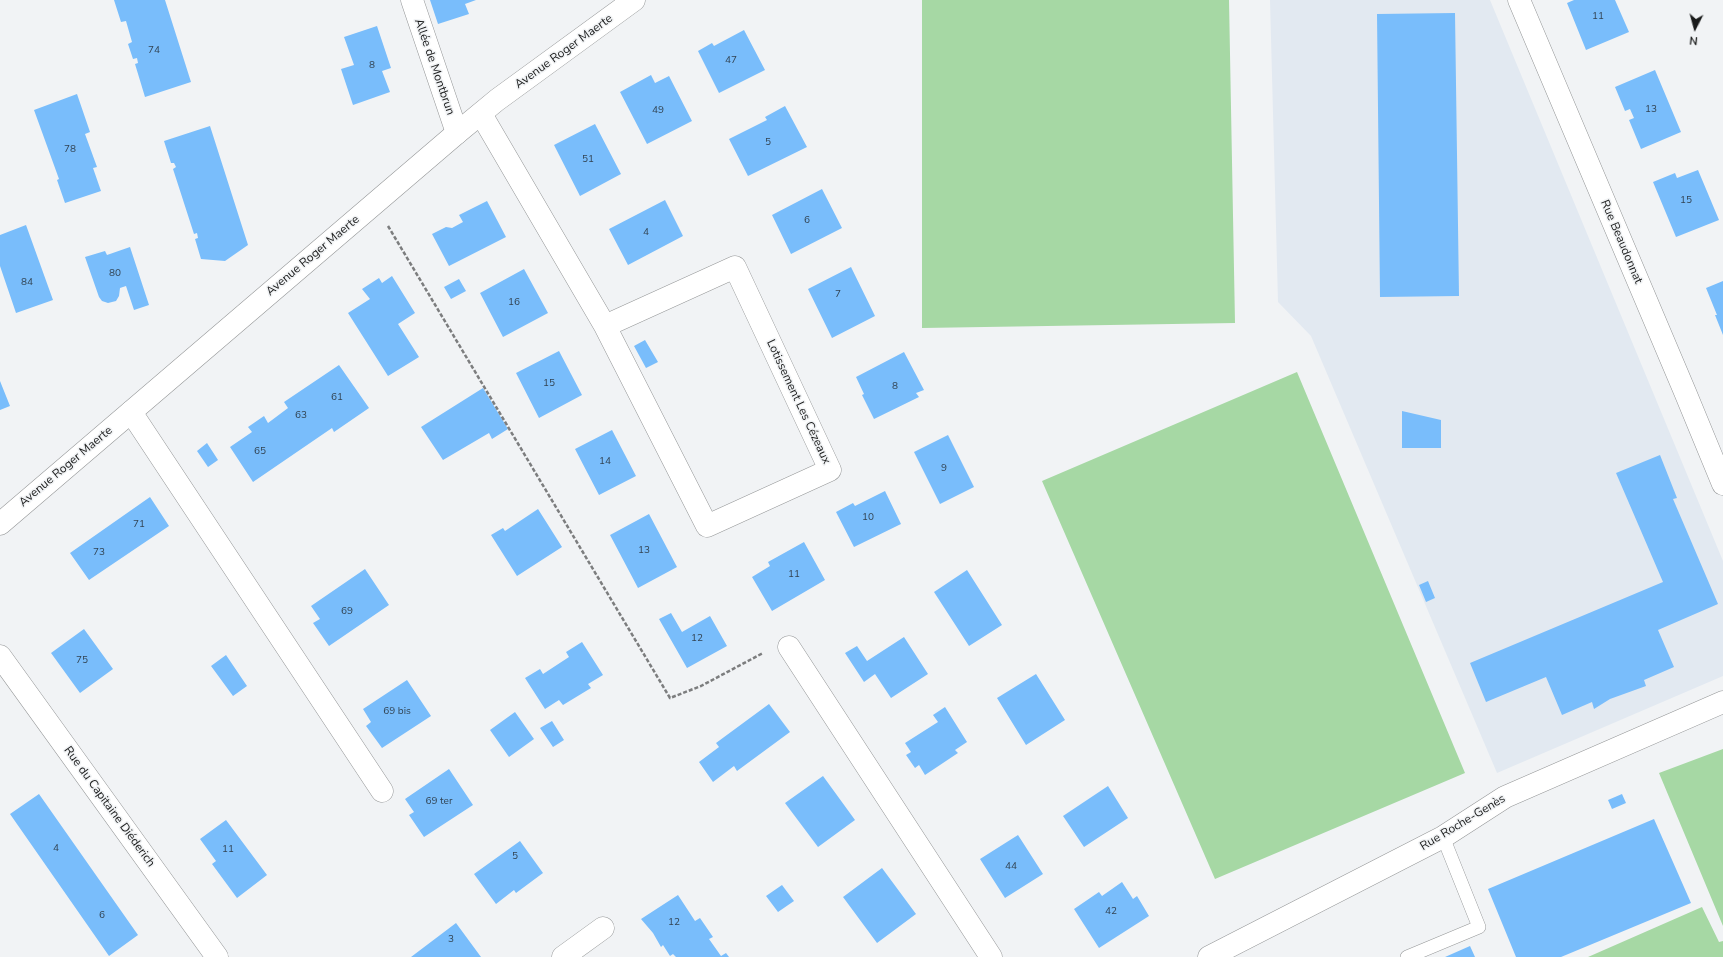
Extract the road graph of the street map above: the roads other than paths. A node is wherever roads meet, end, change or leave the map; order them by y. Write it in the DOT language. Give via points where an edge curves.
graph roads {
  1 [pos="412,0"];
  2 [pos="634,0"];
  3 [pos="1519,0"];
  4 [pos="481,114"];
  5 [pos="457,134"];
  6 [pos="604,326"];
  7 [pos="130,412"];
  8 [pos="1723,484"];
  9 [pos="0,524"];
  10 [pos="789,647"];
  11 [pos="0,656"];
  12 [pos="1723,702"];
  13 [pos="382,791"];
  14 [pos="1443,837"];
  15 [pos="603,928"];
  16 [pos="217,957"];
  17 [pos="563,957"];
  18 [pos="991,957"];
  19 [pos="1209,957"];
  20 [pos="1407,957"];
  1 -- 5 [label="street, Allée de Montbrun"];
  2 -- 4 [label="street, Avenue Roger Maerte"];
  3 -- 8 [label="street, Rue Beaudonnat"];
  4 -- 5 [label="street, Avenue Roger Maerte"];
  4 -- 6 [label="street"];
  5 -- 7 [label="street, Avenue Roger Maerte"];
  6 -- 6 [label="street, Lotissement Les Cézeaux" via="707,526 830,470 735,267"];
  7 -- 9 [label="street, Avenue Roger Maerte"];
  7 -- 13 [label="street"];
  10 -- 18 [label="street"];
  11 -- 16 [label="street, Rue du Capitaine Diéderich"];
  12 -- 14 [label="street, Rue Roche-Genès" via="1505,797"];
  14 -- 19 [label="street, Rue Roche-Genès"];
  14 -- 20 [label="lane" via="1479,927"];
  15 -- 17 [label="street"];
}
